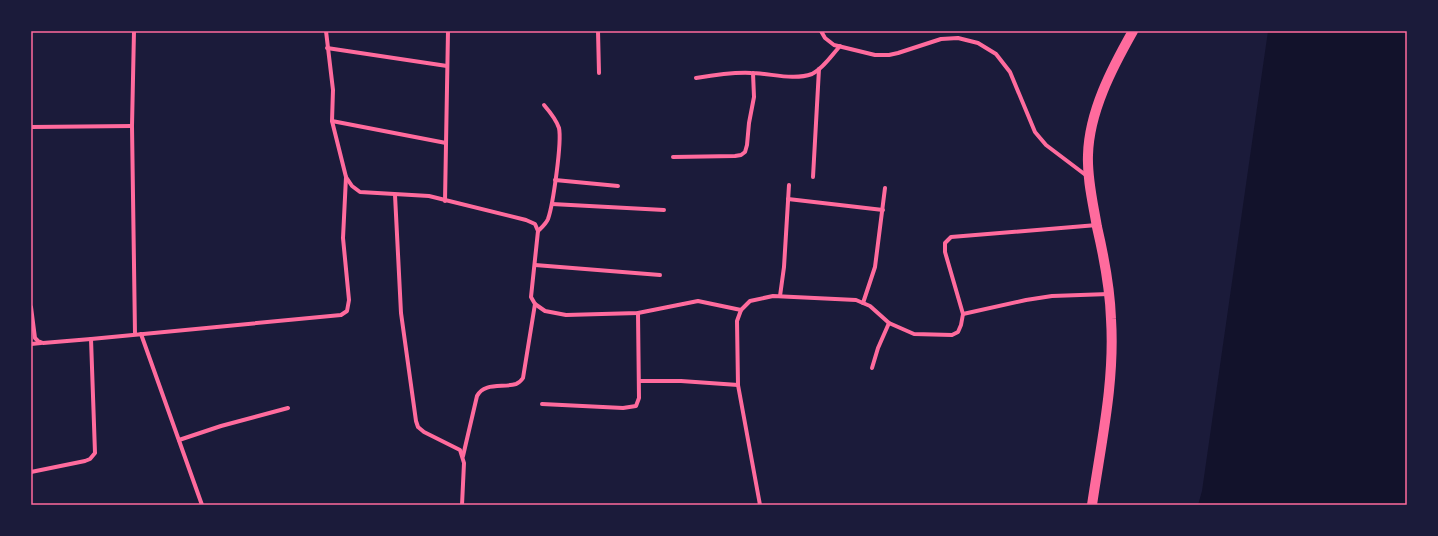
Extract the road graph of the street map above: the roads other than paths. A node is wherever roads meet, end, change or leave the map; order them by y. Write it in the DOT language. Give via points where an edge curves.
graph roads {
  1 [pos="134,31"];
  2 [pos="326,31"];
  3 [pos="448,31"];
  4 [pos="598,31"];
  5 [pos="821,31"];
  6 [pos="1133,31"];
  7 [pos="840,46"];
  8 [pos="327,48"];
  9 [pos="448,66"];
  10 [pos="819,69"];
  11 [pos="598,73"];
  12 [pos="753,73"];
  13 [pos="696,78"];
  14 [pos="544,105"];
  15 [pos="332,121"];
  16 [pos="132,126"];
  17 [pos="31,127"];
  18 [pos="446,143"];
  19 [pos="673,157"];
  20 [pos="346,176"];
  21 [pos="813,177"];
  22 [pos="1088,177"];
  23 [pos="555,180"];
  24 [pos="789,185"];
  25 [pos="618,186"];
  26 [pos="885,188"];
  27 [pos="395,195"];
  28 [pos="788,199"];
  29 [pos="445,201"];
  30 [pos="552,204"];
  31 [pos="664,210"];
  32 [pos="883,210"];
  33 [pos="1097,225"];
  34 [pos="538,231"];
  35 [pos="535,265"];
  36 [pos="660,275"];
  37 [pos="1109,294"];
  38 [pos="780,296"];
  39 [pos="863,303"];
  40 [pos="535,304"];
  41 [pos="31,307"];
  42 [pos="741,310"];
  43 [pos="638,312"];
  44 [pos="963,314"];
  45 [pos="889,323"];
  46 [pos="135,334"];
  47 [pos="141,334"];
  48 [pos="91,339"];
  49 [pos="43,343"];
  50 [pos="31,344"];
  51 [pos="872,368"];
  52 [pos="639,381"];
  53 [pos="738,385"];
  54 [pos="542,404"];
  55 [pos="288,408"];
  56 [pos="179,440"];
  57 [pos="463,456"];
  58 [pos="31,472"];
  59 [pos="202,505"];
  60 [pos="462,505"];
  61 [pos="760,505"];
  62 [pos="1092,505"];
  1 -- 16 [label="street"];
  2 -- 8 [label="street"];
  3 -- 9 [label="street"];
  4 -- 11 [label="street"];
  5 -- 7 [label="street" via="825,38"];
  6 -- 22 [label="main road" via="1110,75 1095,115 1088,154"];
  7 -- 10 [label="street"];
  7 -- 22 [label="street" via="875,55 889,55 941,39 958,38 978,43 996,54 1010,72 1035,132 1046,145"];
  8 -- 9 [label="street"];
  8 -- 15 [label="street" via="333,90"];
  9 -- 18 [label="street"];
  10 -- 12 [label="street" via="813,74 800,76"];
  10 -- 21 [label="street"];
  12 -- 13 [label="street" via="730,73"];
  12 -- 19 [label="street" via="754,97 745,152 741,156"];
  14 -- 23 [label="street" via="554,116 560,134"];
  15 -- 18 [label="street"];
  15 -- 20 [label="street"];
  16 -- 17 [label="street"];
  16 -- 46 [label="street"];
  18 -- 29 [label="street"];
  20 -- 27 [label="street" via="352,186 360,192"];
  20 -- 47 [label="street" via="343,238 349,300 347,311 341,315"];
  22 -- 33 [label="main road"];
  23 -- 25 [label="street"];
  23 -- 30 [label="street"];
  24 -- 28 [label="street"];
  26 -- 32 [label="street"];
  27 -- 29 [label="street" via="429,196"];
  27 -- 57 [label="street" via="401,313 416,421 418,428 460,450"];
  28 -- 32 [label="street"];
  28 -- 38 [label="street"];
  29 -- 34 [label="street" via="526,220 535,224"];
  30 -- 31 [label="street"];
  30 -- 34 [label="street" via="548,218"];
  32 -- 39 [label="street" via="875,267"];
  33 -- 37 [label="main road"];
  33 -- 44 [label="street" via="951,237 945,243 945,252"];
  34 -- 35 [label="street"];
  35 -- 36 [label="street"];
  35 -- 40 [label="street" via="532,297"];
  37 -- 44 [label="street" via="1052,296"];
  37 -- 62 [label="main road" via="1112,343 1110,389"];
  38 -- 39 [label="street" via="839,298"];
  38 -- 42 [label="street" via="750,301"];
  39 -- 45 [label="street"];
  40 -- 43 [label="street" via="545,311 566,315"];
  40 -- 57 [label="street" via="523,378 517,384 480,390"];
  41 -- 49 [label="street" via="35,338"];
  42 -- 43 [label="street" via="698,301"];
  42 -- 53 [label="street" via="737,321"];
  43 -- 52 [label="street"];
  44 -- 45 [label="street" via="958,332 952,335 914,334"];
  45 -- 51 [label="street"];
  46 -- 47 [label="street"];
  46 -- 48 [label="street"];
  47 -- 56 [label="street"];
  48 -- 49 [label="street"];
  48 -- 58 [label="street" via="95,453 85,461"];
  49 -- 50 [label="street"];
  52 -- 53 [label="street"];
  52 -- 54 [label="street" via="639,398 636,406 623,408"];
  53 -- 61 [label="street"];
  55 -- 56 [label="street"];
  56 -- 59 [label="street"];
  57 -- 60 [label="street"];
}
